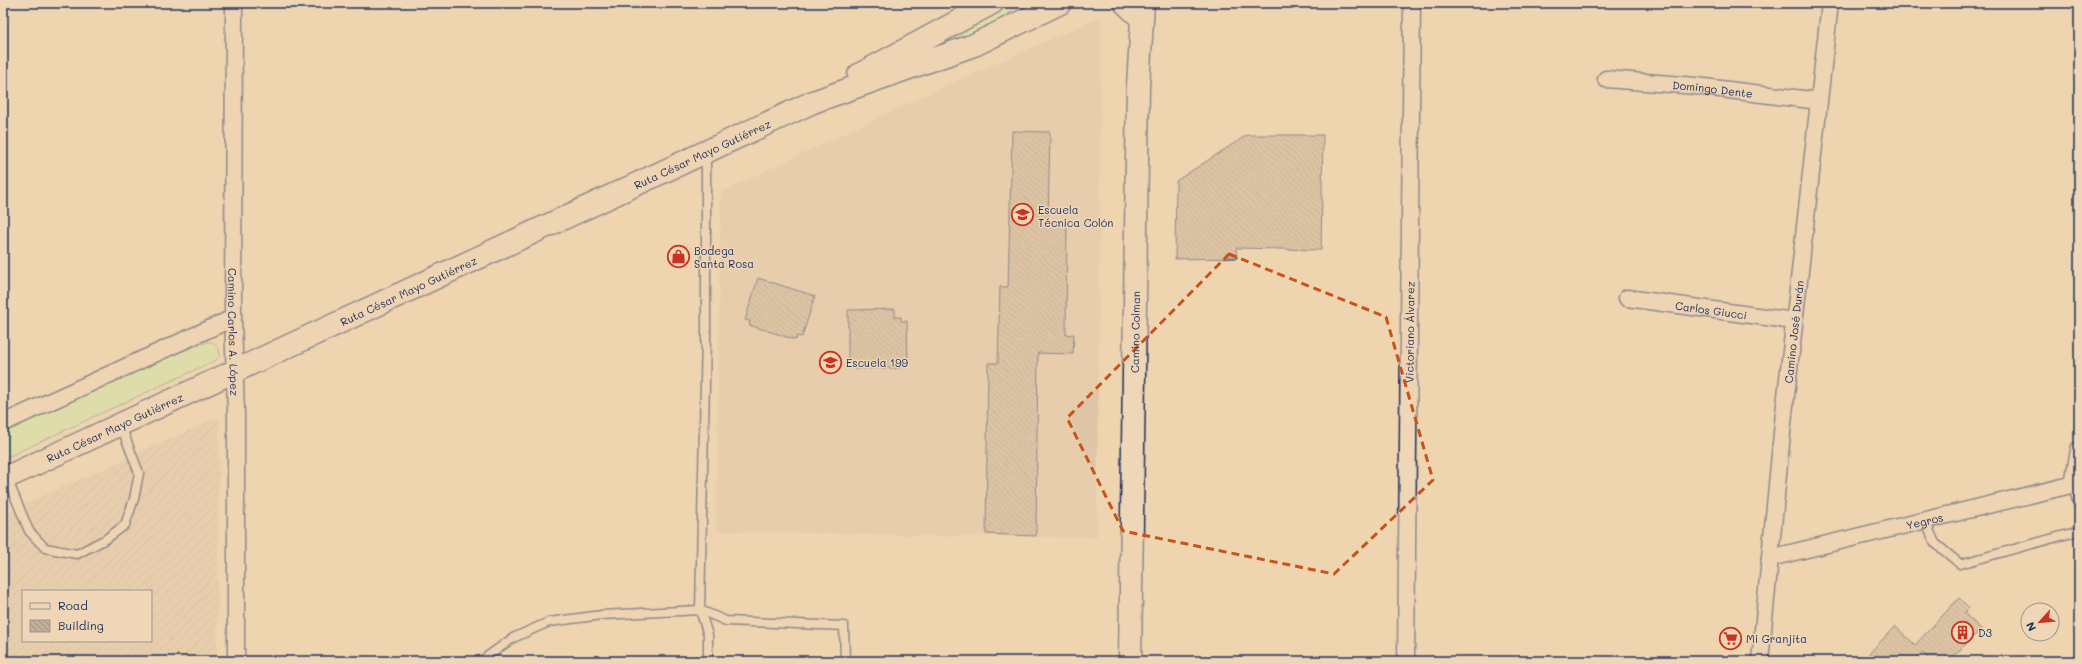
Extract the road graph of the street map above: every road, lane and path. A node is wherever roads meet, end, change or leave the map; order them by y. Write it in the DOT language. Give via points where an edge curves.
graph roads {
  1 [pos="234,3"];
  2 [pos="992,3"];
  3 [pos="1032,3"];
  4 [pos="1060,3"];
  5 [pos="1125,3"];
  6 [pos="1412,3"];
  7 [pos="1830,3"];
  8 [pos="1143,11"];
  9 [pos="1012,26"];
  10 [pos="1606,79"];
  11 [pos="1819,101"];
  12 [pos="813,102"];
  13 [pos="706,152"];
  14 [pos="1627,298"];
  15 [pos="233,318"];
  16 [pos="1794,321"];
  17 [pos="234,371"];
  18 [pos="3,423"];
  19 [pos="120,424"];
  20 [pos="2079,450"];
  21 [pos="5,478"];
  22 [pos="2076,483"];
  23 [pos="2079,508"];
  24 [pos="1924,521"];
  25 [pos="2079,531"];
  26 [pos="1770,558"];
  27 [pos="700,610"];
  28 [pos="236,661"];
  29 [pos="481,661"];
  30 [pos="708,661"];
  31 [pos="845,661"];
  32 [pos="1130,661"];
  33 [pos="1406,661"];
  34 [pos="1760,661"];
  1 -- 15 [label="street, Camino Carlos A. López"];
  2 -- 12 [label="main road, Ruta César Mayo Gutiérrez" via="889,57"];
  3 -- 9 [label="main road"];
  4 -- 9 [label="main road, Ruta César Mayo Gutiérrez"];
  5 -- 8 [label="main road"];
  6 -- 33 [label="street, Victoriano Álvarez"];
  7 -- 11 [label="street, Camino José Durán"];
  8 -- 32 [label="main road, Camino Colman" via="1138,86 1134,256"];
  9 -- 12 [label="main road, Ruta César Mayo Gutiérrez" via="974,45"];
  10 -- 11 [label="street, Domingo Dente" via="1696,86"];
  11 -- 16 [label="street, Camino José Durán"];
  12 -- 13 [label="main road, Ruta César Mayo Gutiérrez"];
  13 -- 17 [label="main road, Ruta César Mayo Gutiérrez"];
  13 -- 27 [label="lane" via="706,337"];
  14 -- 16 [label="street, Carlos Giucci"];
  15 -- 17 [label="street, Camino Carlos A. López"];
  15 -- 18 [label="street"];
  16 -- 26 [label="street, Camino José Durán"];
  17 -- 19 [label="main road, Ruta César Mayo Gutiérrez"];
  17 -- 28 [label="street, Camino Carlos A. López"];
  19 -- 21 [label="main road, Ruta César Mayo Gutiérrez"];
  19 -- 21 [label="lane" via="139,473 134,499 125,525 106,539 77,554 45,548 29,531"];
  20 -- 22 [label="street"];
  22 -- 23 [label="lane"];
  22 -- 24 [label="street, Yegros"];
  24 -- 25 [label="lane" via="1935,543 1960,564"];
  24 -- 26 [label="street, Yegros"];
  26 -- 34 [label="street, Camino José Durán"];
  27 -- 29 [label="lane" via="602,615 549,622 513,638"];
  27 -- 30 [label="lane" via="708,635"];
  27 -- 31 [label="lane" via="726,621 844,626"];
}
